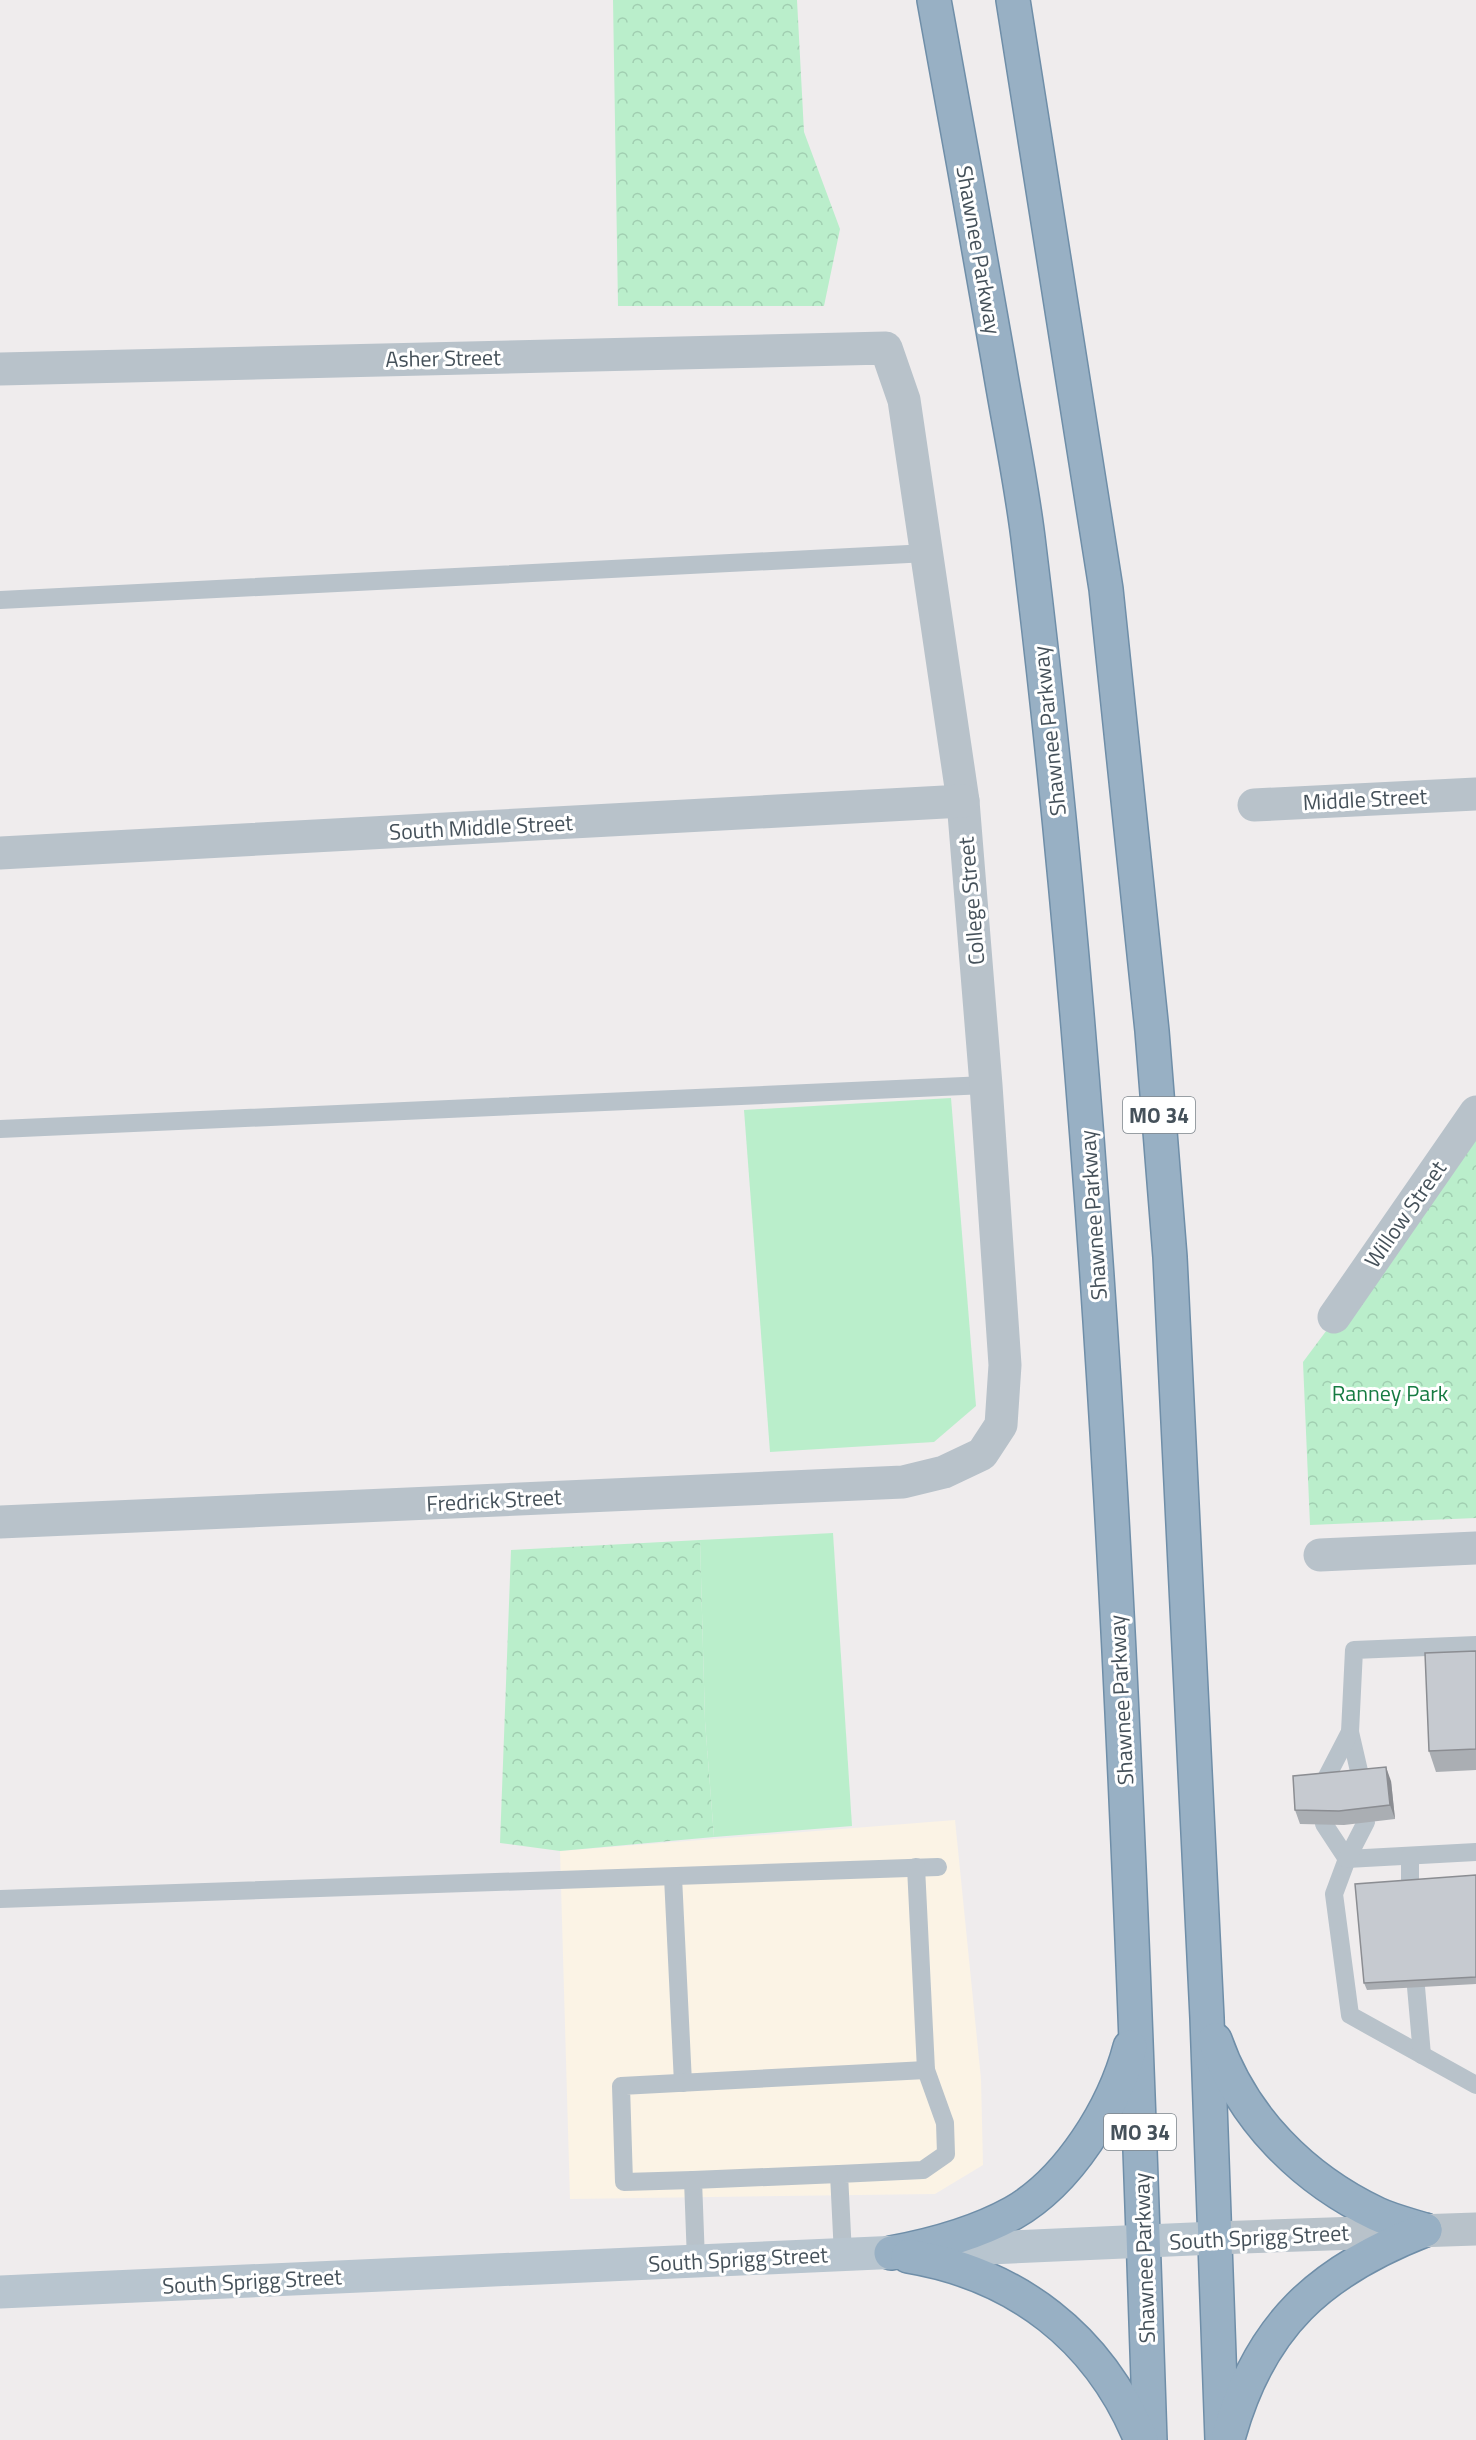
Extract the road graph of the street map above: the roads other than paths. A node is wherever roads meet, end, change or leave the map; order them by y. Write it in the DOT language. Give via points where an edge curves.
graph roads {
  1 [pos="934,0"];
  2 [pos="1013,0"];
  3 [pos="886,348"];
  4 [pos="0,369"];
  5 [pos="928,553"];
  6 [pos="0,600"];
  7 [pos="1476,794"];
  8 [pos="963,801"];
  9 [pos="1254,805"];
  10 [pos="0,852"];
  11 [pos="986,1085"];
  12 [pos="1476,1112"];
  13 [pos="0,1129"];
  14 [pos="1334,1317"];
  15 [pos="982,1454"];
  16 [pos="0,1522"];
  17 [pos="1476,1548"];
  18 [pos="1320,1555"];
  19 [pos="1476,1645"];
  20 [pos="1350,1732"];
  21 [pos="1362,1784"];
  22 [pos="1321,1788"];
  23 [pos="1366,1822"];
  24 [pos="1324,1824"];
  25 [pos="1476,1852"];
  26 [pos="1410,1856"];
  27 [pos="1347,1859"];
  28 [pos="938,1867"];
  29 [pos="916,1868"];
  30 [pos="673,1877"];
  31 [pos="1410,1887"];
  32 [pos="0,1899"];
  33 [pos="1416,1987"];
  34 [pos="1207,2018"];
  35 [pos="1136,2022"];
  36 [pos="1422,2055"];
  37 [pos="926,2070"];
  38 [pos="682,2083"];
  39 [pos="1476,2085"];
  40 [pos="839,2174"];
  41 [pos="693,2180"];
  42 [pos="1476,2229"];
  43 [pos="1425,2230"];
  44 [pos="1215,2238"];
  45 [pos="1144,2242"];
  46 [pos="891,2253"];
  47 [pos="843,2255"];
  48 [pos="696,2261"];
  49 [pos="0,2292"];
  50 [pos="1141,2440"];
  51 [pos="1150,2440"];
  52 [pos="1222,2440"];
  53 [pos="1228,2440"];
  1 -- 35 [label="highway, Shawnee Parkway / MO 34" via="1029,540 1061,843 1104,1373"];
  2 -- 34 [label="highway, MO 34" via="1106,589 1152,1031 1170,1257"];
  3 -- 4 [label="street, Asher Street"];
  3 -- 5 [label="street, College Street" via="904,400"];
  5 -- 6 [label="lane"];
  5 -- 8 [label="street, College Street"];
  7 -- 9 [label="street, Middle Street"];
  8 -- 10 [label="street, South Middle Street"];
  8 -- 11 [label="street, College Street"];
  11 -- 13 [label="lane"];
  11 -- 15 [label="street, College Street" via="1005,1365 1001,1425"];
  12 -- 14 [label="street, Willow Street"];
  15 -- 16 [label="street, Fredrick Street" via="944,1472 903,1482"];
  17 -- 18 [label="street"];
  19 -- 20 [label="lane" via="1354,1650"];
  20 -- 21 [label="lane"];
  20 -- 22 [label="lane"];
  23 -- 27 [label="lane"];
  24 -- 27 [label="lane"];
  25 -- 26 [label="lane"];
  26 -- 27 [label="lane"];
  26 -- 31 [label="lane"];
  27 -- 36 [label="lane" via="1334,1894 1350,2015"];
  28 -- 29 [label="lane"];
  29 -- 30 [label="lane"];
  29 -- 37 [label="lane"];
  30 -- 32 [label="lane"];
  30 -- 38 [label="lane"];
  33 -- 36 [label="lane"];
  34 -- 43 [label="highway" via="1235,2085 1281,2147 1339,2194 1378,2215"];
  34 -- 44 [label="highway, MO 34"];
  35 -- 45 [label="highway, Shawnee Parkway / MO 34"];
  35 -- 46 [label="highway" via="1114,2093 1096,2127 1044,2190 1015,2212 985,2227 938,2244"];
  36 -- 39 [label="lane"];
  37 -- 38 [label="lane"];
  37 -- 40 [label="lane" via="945,2124 946,2154 923,2170"];
  38 -- 41 [label="lane" via="621,2086 624,2182"];
  40 -- 41 [label="lane"];
  40 -- 47 [label="lane"];
  41 -- 48 [label="lane"];
  42 -- 43 [label="street, South Sprigg Street"];
  43 -- 44 [label="street, South Sprigg Street"];
  43 -- 53 [label="highway" via="1381,2247 1342,2269 1309,2295 1282,2325 1259,2360 1242,2394"];
  44 -- 45 [label="main road, South Sprigg Street"];
  44 -- 52 [label="highway, MO 34"];
  45 -- 46 [label="main road, South Sprigg Street"];
  45 -- 51 [label="highway, Shawnee Parkway / MO 34"];
  46 -- 47 [label="main road, South Sprigg Street"];
  46 -- 50 [label="highway" via="941,2261 990,2278 1035,2304 1078,2340 1102,2369"];
  47 -- 48 [label="main road, South Sprigg Street"];
  48 -- 49 [label="main road, South Sprigg Street"];
}
